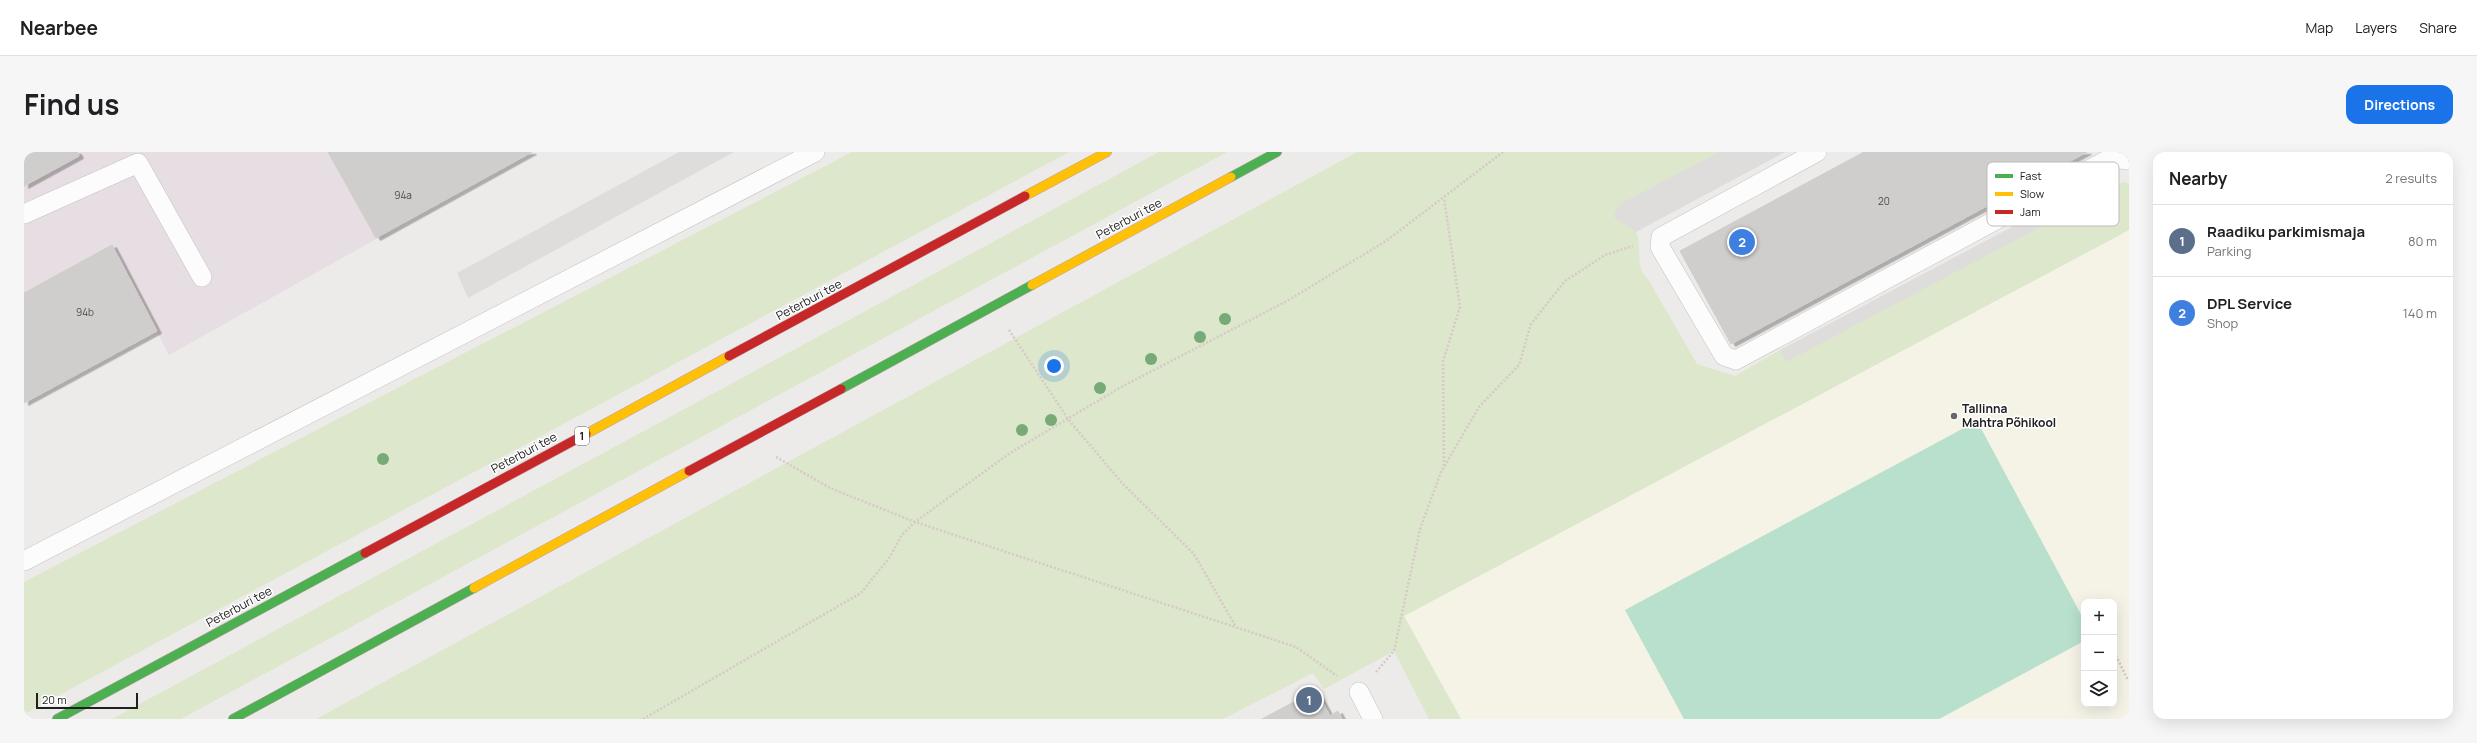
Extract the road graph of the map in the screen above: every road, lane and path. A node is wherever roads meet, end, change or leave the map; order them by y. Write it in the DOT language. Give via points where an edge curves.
graph roads {
  1 [pos="815,152"];
  2 [pos="1107,152"];
  3 [pos="1277,152"];
  4 [pos="1503,152"];
  5 [pos="1817,152"];
  6 [pos="2129,160"];
  7 [pos="2104,162"];
  8 [pos="1444,198"];
  9 [pos="24,214"];
  10 [pos="1987,225"];
  11 [pos="1661,237"];
  12 [pos="202,277"];
  13 [pos="993,306"];
  14 [pos="1068,419"];
  15 [pos="746,441"];
  16 [pos="1444,467"];
  17 [pos="915,522"];
  18 [pos="24,562"];
  19 [pos="1236,627"];
  20 [pos="2117,658"];
  21 [pos="2128,680"];
  22 [pos="1359,692"];
  23 [pos="57,719"];
  24 [pos="233,719"];
  25 [pos="643,719"];
  26 [pos="1373,719"];
  1 -- 18 [label="lane"];
  2 -- 23 [label="highway, Peterburi tee / 1"];
  3 -- 13 [label="highway, Peterburi tee"];
  4 -- 8 [label="path"];
  5 -- 11 [label="lane"];
  6 -- 7 [label="lane" via="2111,158"];
  8 -- 14 [label="path" via="1386,241 1287,301 1122,386"];
  8 -- 16 [label="path" via="1460,306 1443,361"];
  9 -- 12 [label="lane" via="138,163"];
  10 -- 11 [label="lane" via="1736,360 1724,356 1660,247"];
  11 -- 16 [label="path" via="1605,255 1565,281 1531,324 1519,365 1479,407"];
  13 -- 14 [label="path"];
  13 -- 15 [label="highway, Peterburi tee"];
  14 -- 17 [label="path" via="1010,454"];
  14 -- 19 [label="path" via="1122,483 1194,554"];
  15 -- 17 [label="path" via="830,488"];
  15 -- 24 [label="highway, Peterburi tee"];
  16 -- 22 [label="path" via="1420,529 1394,651"];
  17 -- 19 [label="path"];
  17 -- 25 [label="path" via="901,536 890,557 861,592"];
  19 -- 22 [label="path" via="1296,647"];
  20 -- 21 [label="path"];
  22 -- 26 [label="lane"];
}
